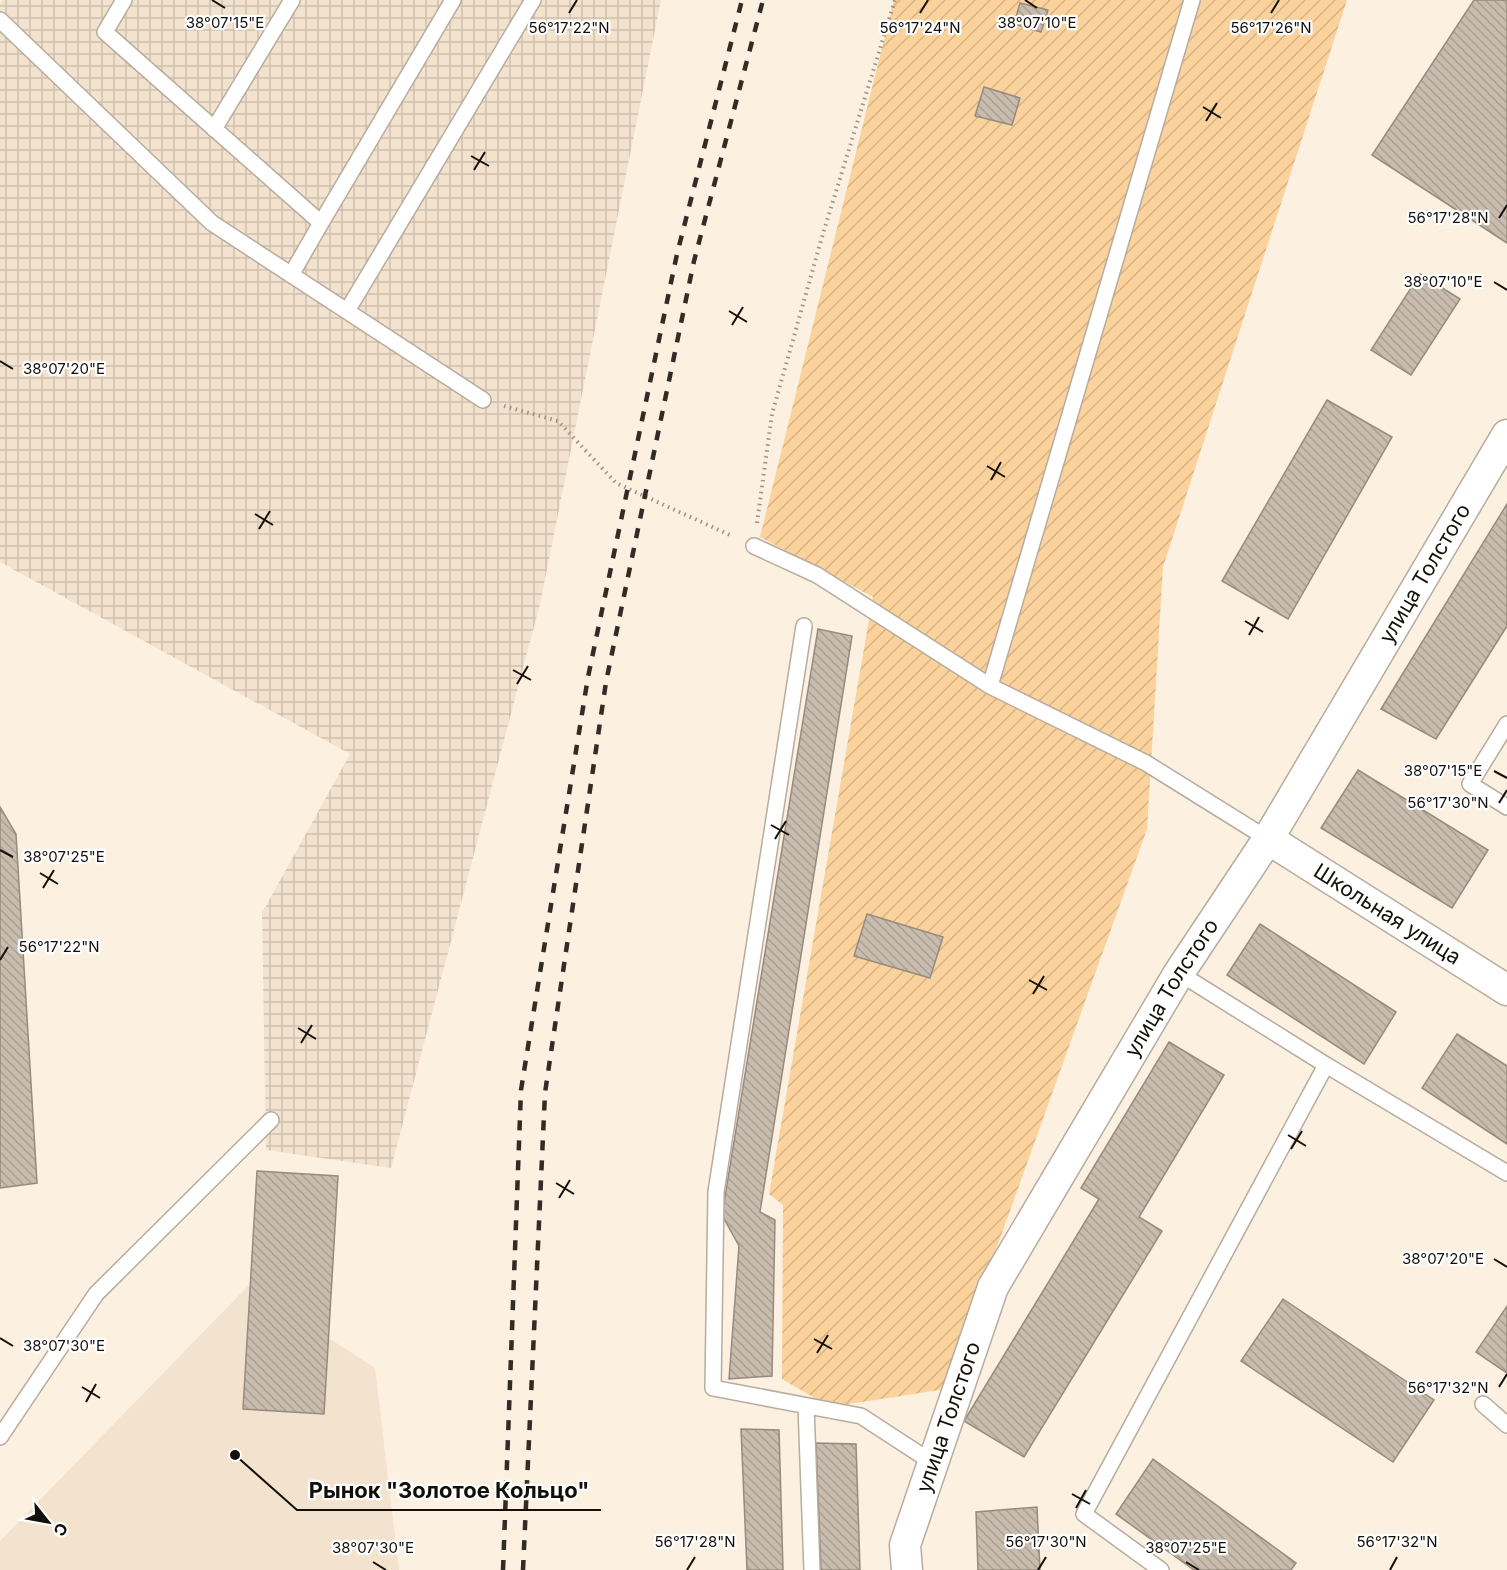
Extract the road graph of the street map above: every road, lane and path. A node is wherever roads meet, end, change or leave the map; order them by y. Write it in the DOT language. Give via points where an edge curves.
graph roads {
  1 [pos="124,0"];
  2 [pos="292,0"];
  3 [pos="453,0"];
  4 [pos="533,0"];
  5 [pos="895,0"];
  6 [pos="1192,0"];
  7 [pos="0,20"];
  8 [pos="214,129"];
  9 [pos="321,224"];
  10 [pos="291,275"];
  11 [pos="347,311"];
  12 [pos="483,400"];
  13 [pos="1507,435"];
  14 [pos="754,546"];
  15 [pos="804,626"];
  16 [pos="990,686"];
  17 [pos="1507,724"];
  18 [pos="1507,807"];
  19 [pos="1268,839"];
  20 [pos="1179,973"];
  21 [pos="1507,990"];
  22 [pos="1326,1065"];
  23 [pos="271,1120"];
  24 [pos="1507,1173"];
  25 [pos="1483,1404"];
  26 [pos="806,1406"];
  27 [pos="1507,1425"];
  28 [pos="0,1437"];
  29 [pos="933,1463"];
  30 [pos="812,1570"];
  31 [pos="906,1570"];
  32 [pos="1161,1570"];
  1 -- 8 [label="lane" via="105,32"];
  2 -- 8 [label="lane"];
  3 -- 9 [label="lane"];
  4 -- 11 [label="lane"];
  5 -- 14 [label="path" via="772,414"];
  6 -- 16 [label="lane"];
  7 -- 10 [label="lane" via="212,223"];
  8 -- 9 [label="lane"];
  9 -- 10 [label="lane"];
  10 -- 11 [label="lane"];
  11 -- 12 [label="lane"];
  12 -- 14 [label="path" via="558,422 616,483"];
  13 -- 19 [label="street, улица Толстого"];
  14 -- 16 [label="lane" via="817,575"];
  15 -- 26 [label="lane" via="716,1192 713,1388"];
  16 -- 19 [label="lane" via="1146,763"];
  17 -- 18 [label="lane" via="1470,784"];
  19 -- 20 [label="street, улица Толстого"];
  19 -- 21 [label="street, Школьная улица"];
  20 -- 22 [label="lane"];
  20 -- 29 [label="street, улица Толстого" via="993,1287"];
  22 -- 24 [label="lane"];
  22 -- 32 [label="lane" via="1084,1514"];
  23 -- 28 [label="lane" via="96,1294"];
  25 -- 27 [label="lane"];
  26 -- 29 [label="lane" via="861,1416"];
  26 -- 30 [label="lane"];
  29 -- 31 [label="street, улица Толстого" via="905,1545"];
}
